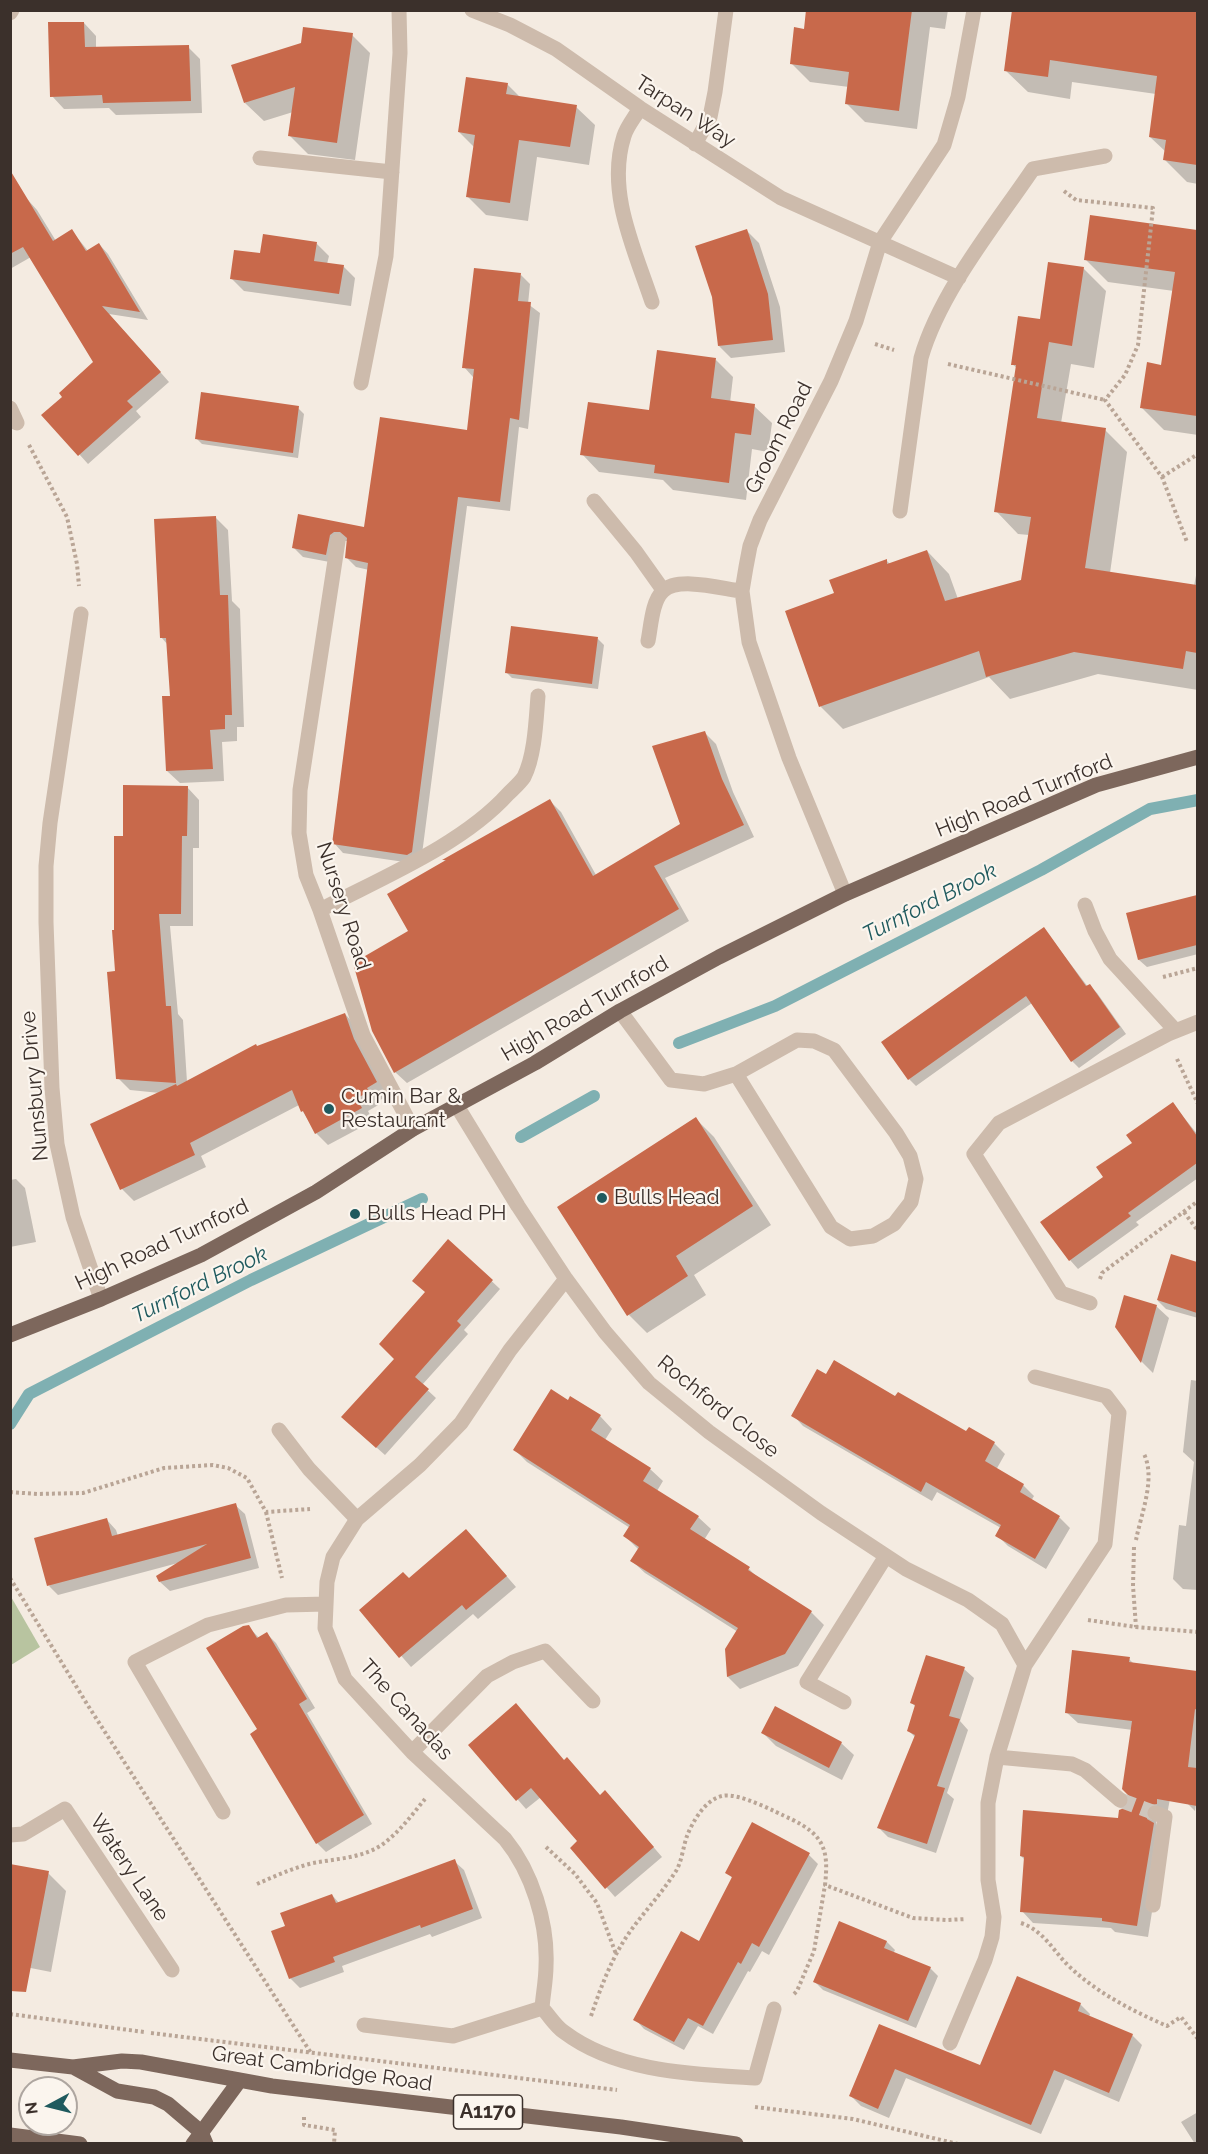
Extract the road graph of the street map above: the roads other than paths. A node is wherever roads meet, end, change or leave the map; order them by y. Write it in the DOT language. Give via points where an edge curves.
graph roads {
  1 [pos="399,10"];
  2 [pos="472,10"];
  3 [pos="726,10"];
  4 [pos="974,10"];
  5 [pos="640,108"];
  6 [pos="695,144"];
  7 [pos="1105,156"];
  8 [pos="260,158"];
  9 [pos="392,172"];
  10 [pos="879,242"];
  11 [pos="959,278"];
  12 [pos="652,302"];
  13 [pos="361,383"];
  14 [pos="10,408"];
  15 [pos="17,423"];
  16 [pos="594,501"];
  17 [pos="900,511"];
  18 [pos="338,540"];
  19 [pos="663,590"];
  20 [pos="742,591"];
  21 [pos="81,614"];
  22 [pos="648,641"];
  23 [pos="538,696"];
  24 [pos="1197,757"];
  25 [pos="845,894"];
  26 [pos="1085,905"];
  27 [pos="320,910"];
  28 [pos="620,1011"];
  29 [pos="1197,1022"];
  30 [pos="1171,1032"];
  31 [pos="736,1074"];
  32 [pos="457,1106"];
  33 [pos="413,1129"];
  34 [pos="566,1279"];
  35 [pos="101,1299"];
  36 [pos="1090,1303"];
  37 [pos="10,1335"];
  38 [pos="1035,1377"];
  39 [pos="279,1430"];
  40 [pos="357,1520"];
  41 [pos="886,1556"];
  42 [pos="326,1604"];
  43 [pos="1025,1665"];
  44 [pos="594,1701"];
  45 [pos="844,1702"];
  46 [pos="412,1752"];
  47 [pos="997,1757"];
  48 [pos="1120,1800"];
  49 [pos="223,1812"];
  50 [pos="1155,1813"];
  51 [pos="10,1835"];
  52 [pos="1153,1905"];
  53 [pos="172,1970"];
  54 [pos="542,2008"];
  55 [pos="774,2009"];
  56 [pos="364,2025"];
  57 [pos="950,2043"];
  58 [pos="10,2060"];
  59 [pos="73,2067"];
  60 [pos="240,2080"];
  61 [pos="10,2135"];
  62 [pos="200,2140"];
  63 [pos="80,2144"];
  64 [pos="736,2144"];
  1 -- 9 [label="street"];
  2 -- 5 [label="street, Tarpan Way" via="556,49"];
  3 -- 6 [label="street" via="710,117"];
  4 -- 10 [label="street, Groom Road" via="958,97 944,145"];
  5 -- 6 [label="street, Tarpan Way"];
  5 -- 12 [label="street" via="625,133 618,173 620,199"];
  6 -- 10 [label="street, Tarpan Way" via="781,198"];
  7 -- 11 [label="street" via="1033,169"];
  8 -- 9 [label="street"];
  9 -- 13 [label="street" via="386,256"];
  10 -- 11 [label="street, Tarpan Way"];
  10 -- 20 [label="street, Groom Road" via="831,381 759,520"];
  11 -- 17 [label="street" via="927,338 921,358"];
  14 -- 15 [label="street"];
  16 -- 19 [label="street"];
  18 -- 27 [label="street, Nursery Road" via="300,790 299,833 306,875"];
  19 -- 20 [label="street" via="687,583"];
  19 -- 22 [label="street"];
  20 -- 25 [label="street, Groom Road" via="749,642 789,758"];
  21 -- 35 [label="street, Nunsbury Drive" via="50,823 46,922 57,1144 73,1217"];
  23 -- 27 [label="street" via="535,739 523,778 495,809 415,861"];
  24 -- 25 [label="main road, High Road Turnford" via="1096,785"];
  25 -- 28 [label="main road, High Road Turnford"];
  26 -- 30 [label="street" via="1110,959"];
  27 -- 33 [label="street, Nursery Road" via="363,1035"];
  28 -- 31 [label="street" via="671,1080 704,1084"];
  28 -- 32 [label="main road, High Road Turnford"];
  29 -- 30 [label="street"];
  30 -- 36 [label="street" via="999,1123 974,1154 1061,1293"];
  31 -- 31 [label="street" via="797,1040 814,1041 834,1050 910,1156 916,1179 911,1202 894,1224 873,1236 850,1239 831,1227"];
  32 -- 33 [label="main road, High Road Turnford"];
  32 -- 34 [label="street, Rochford Close"];
  33 -- 35 [label="main road, High Road Turnford" via="316,1192 201,1255"];
  34 -- 40 [label="street, The Canadas" via="510,1350 461,1423"];
  34 -- 41 [label="street, Rochford Close" via="649,1383 709,1432"];
  35 -- 37 [label="main road, High Road Turnford"];
  38 -- 43 [label="street" via="1106,1396 1119,1413 1105,1544"];
  39 -- 40 [label="street"];
  40 -- 42 [label="street, The Canadas" via="333,1557"];
  41 -- 43 [label="street, Rochford Close" via="968,1600 1002,1624"];
  41 -- 45 [label="street" via="807,1682"];
  42 -- 46 [label="street, The Canadas" via="325,1628 345,1679"];
  42 -- 49 [label="street" via="286,1605 208,1625 135,1662"];
  43 -- 47 [label="street"];
  44 -- 46 [label="street" via="545,1652 487,1676"];
  46 -- 54 [label="street, The Canadas" via="517,1854 542,1926 546,1964"];
  47 -- 48 [label="street" via="1072,1764"];
  47 -- 57 [label="street" via="988,1803 992,1937"];
  50 -- 52 [label="street" via="1165,1817"];
  51 -- 53 [label="street, Watery Lane" via="23,1834 65,1809"];
  54 -- 55 [label="street" via="562,2031 620,2060 690,2074 755,2078"];
  54 -- 56 [label="street" via="453,2036"];
  58 -- 59 [label="main road, Great Cambridge Road / A1170"];
  59 -- 60 [label="main road, Great Cambridge Road / A1170" via="122,2061"];
  59 -- 62 [label="main road" via="117,2091 154,2097 168,2104"];
  60 -- 62 [label="main road"];
  60 -- 64 [label="main road, Great Cambridge Road / A1170"];
  61 -- 63 [label="main road"];
}
